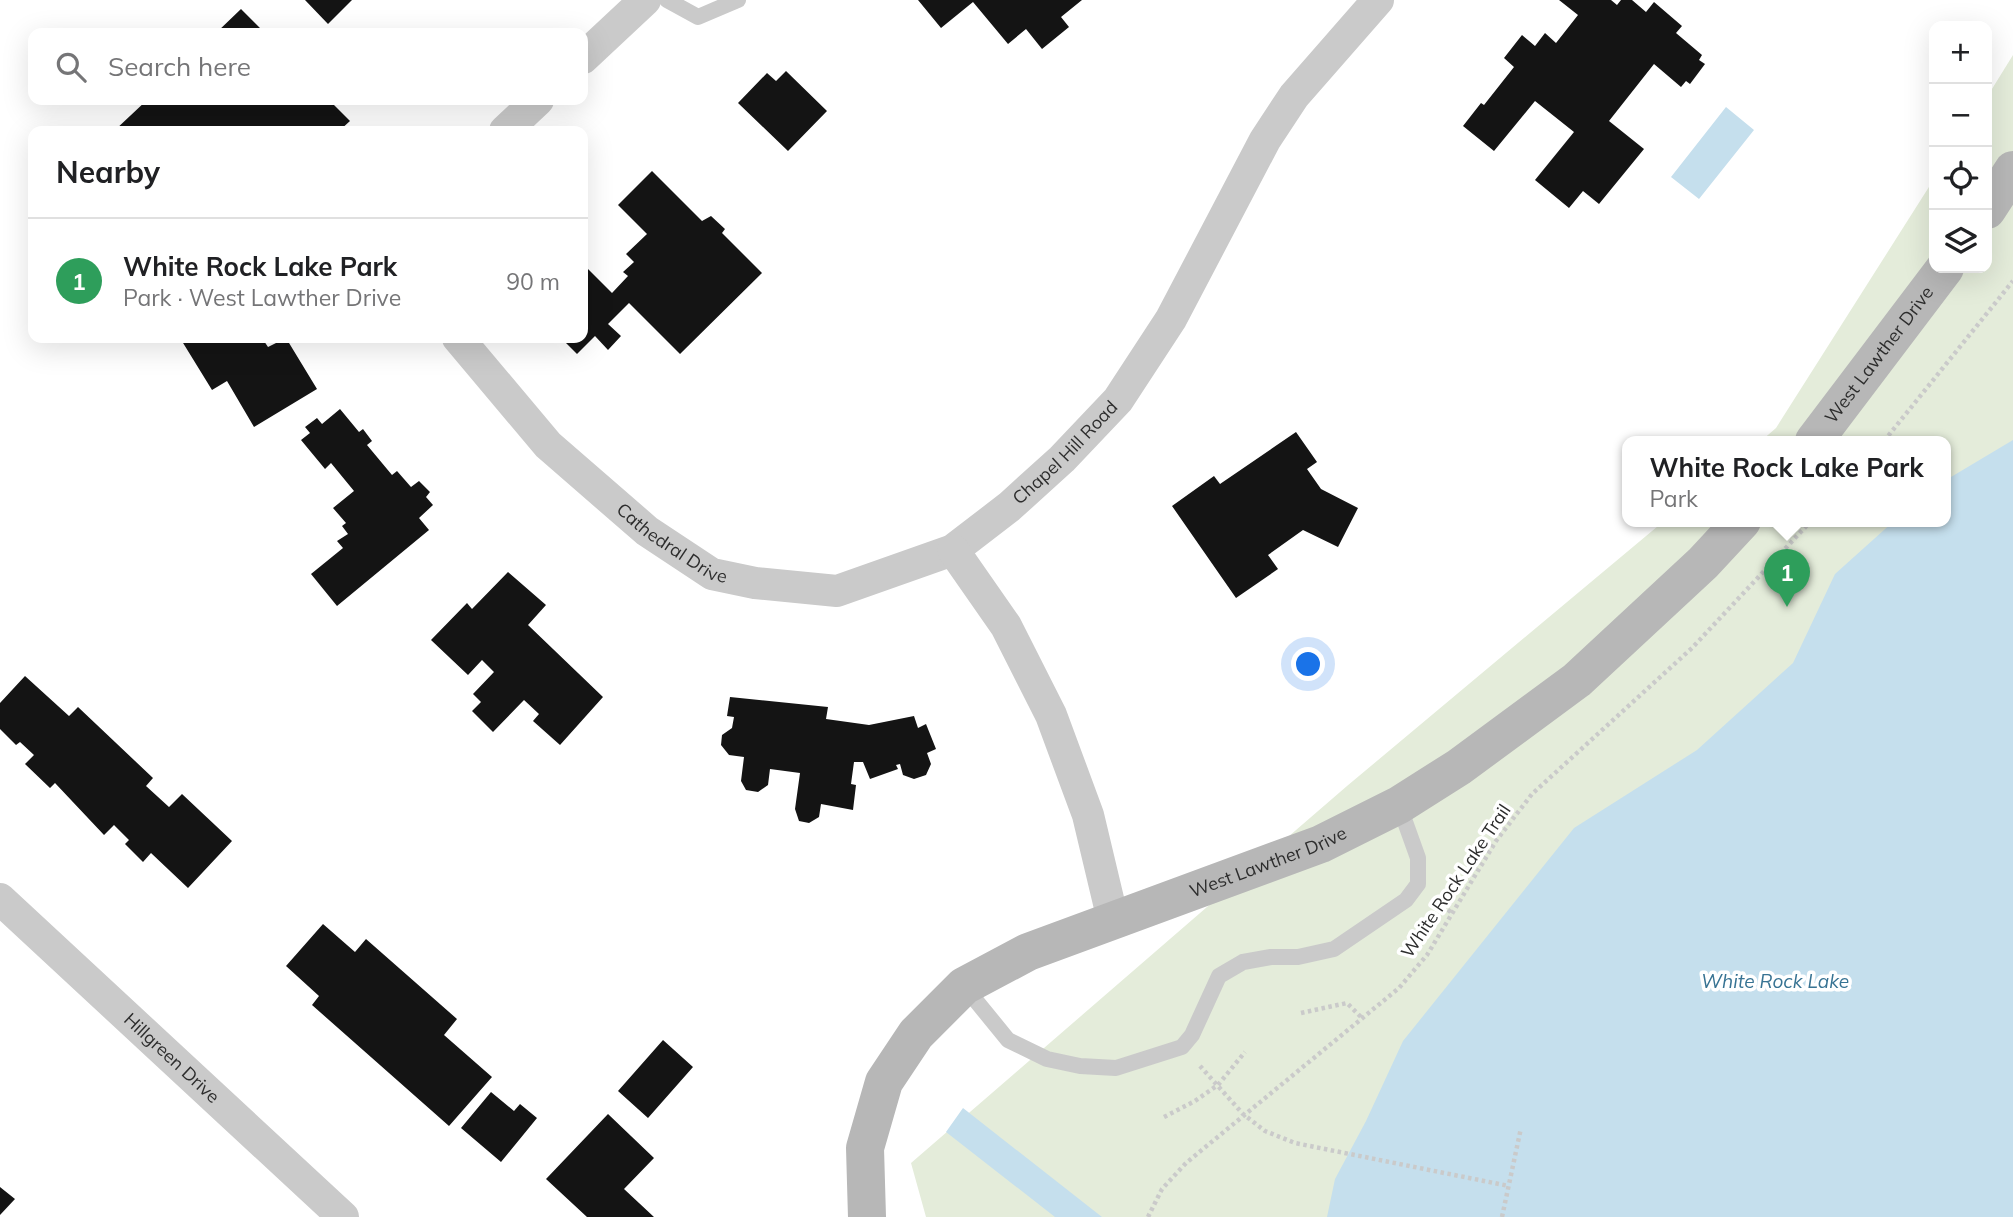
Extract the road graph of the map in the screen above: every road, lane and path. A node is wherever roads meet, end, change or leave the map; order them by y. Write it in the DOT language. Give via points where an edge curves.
graph roads {
  1 [pos="645,0"];
  2 [pos="667,0"];
  3 [pos="738,0"];
  4 [pos="1378,0"];
  5 [pos="588,53"];
  6 [pos="533,105"];
  7 [pos="510,126"];
  8 [pos="2013,170"];
  9 [pos="1992,202"];
  10 [pos="1941,273"];
  11 [pos="2013,281"];
  12 [pos="462,343"];
  13 [pos="1818,436"];
  14 [pos="1888,436"];
  15 [pos="1736,527"];
  16 [pos="1805,527"];
  17 [pos="953,550"];
  18 [pos="1399,805"];
  19 [pos="0,899"];
  20 [pos="1113,920"];
  21 [pos="964,986"];
  22 [pos="1301,1013"];
  23 [pos="1363,1019"];
  24 [pos="1182,1046"];
  25 [pos="1245,1052"];
  26 [pos="1218,1085"];
  27 [pos="1243,1114"];
  28 [pos="1164,1117"];
  29 [pos="1521,1128"];
  30 [pos="1509,1186"];
  31 [pos="343,1217"];
  32 [pos="867,1217"];
  33 [pos="1148,1217"];
  34 [pos="1502,1217"];
  1 -- 5 [label="street"];
  2 -- 3 [label="lane" via="698,17"];
  4 -- 17 [label="street, Chapel Hill Road" via="1294,96 1265,140 1171,319 1118,400 1009,508"];
  6 -- 7 [label="street"];
  8 -- 9 [label="street"];
  10 -- 13 [label="street, West Lawther Drive"];
  11 -- 14 [label="path"];
  12 -- 17 [label="street, Cathedral Drive" via="548,445 647,531 712,574 837,591"];
  15 -- 18 [label="street, West Lawther Drive" via="1577,680"];
  16 -- 23 [label="path, White Rock Lake Trail" via="1692,648 1532,794 1496,841 1427,955 1399,988"];
  17 -- 20 [label="street" via="1006,626 1051,715 1088,815"];
  18 -- 20 [label="street, West Lawther Drive" via="1321,844"];
  18 -- 24 [label="lane" via="1418,858 1418,884 1406,900 1334,949 1243,961 1219,976 1192,1035"];
  19 -- 31 [label="street, Hillgreen Drive"];
  20 -- 21 [label="street, West Lawther Drive" via="1028,952"];
  21 -- 24 [label="lane" via="1008,1040 1046,1059 1116,1068"];
  21 -- 32 [label="street, West Lawther Drive" via="916,1034 884,1082 865,1149"];
  22 -- 23 [label="path" via="1347,1003"];
  23 -- 27 [label="path, White Rock Lake Trail"];
  24 -- 26 [label="path"];
  25 -- 26 [label="path"];
  26 -- 27 [label="path"];
  26 -- 28 [label="path"];
  27 -- 30 [label="path" via="1265,1131 1295,1143"];
  27 -- 33 [label="path, White Rock Lake Trail" via="1162,1189"];
  29 -- 30 [label="path"];
  30 -- 34 [label="path"];
}
